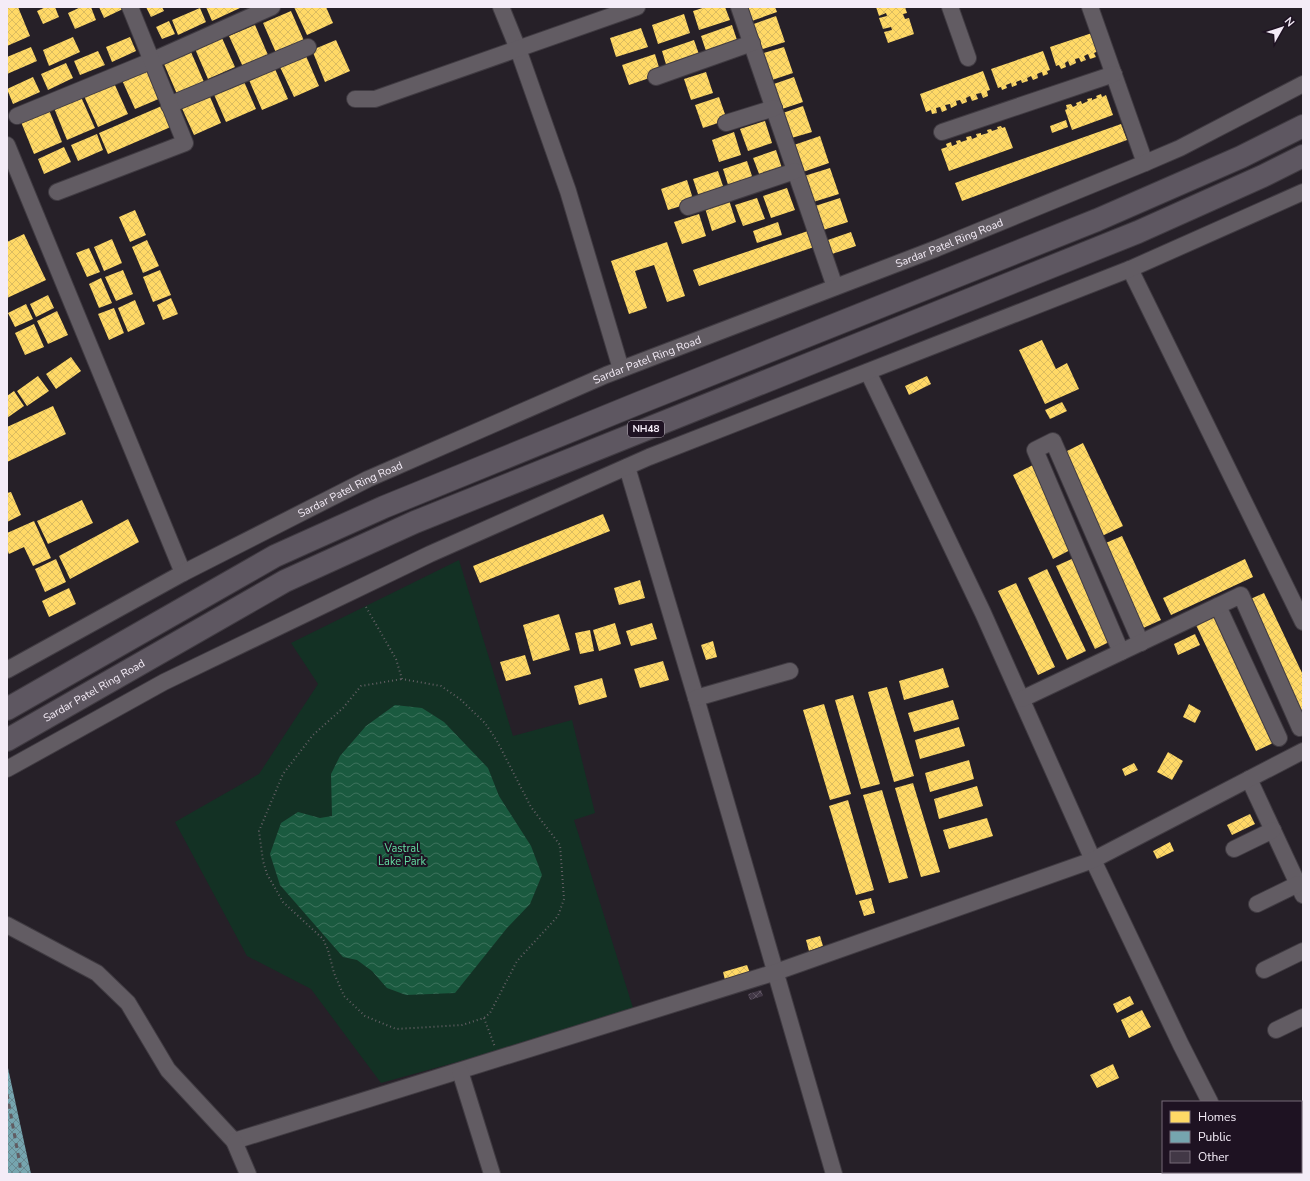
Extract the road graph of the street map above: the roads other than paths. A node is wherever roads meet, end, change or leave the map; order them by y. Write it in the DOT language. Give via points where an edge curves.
graph roads {
  1 [pos="130,7"];
  2 [pos="272,7"];
  3 [pos="501,7"];
  4 [pos="637,7"];
  5 [pos="739,7"];
  6 [pos="950,7"];
  7 [pos="1090,7"];
  8 [pos="752,43"];
  9 [pos="308,47"];
  10 [pos="518,49"];
  11 [pos="968,58"];
  12 [pos="151,61"];
  13 [pos="1114,74"];
  14 [pos="656,77"];
  15 [pos="1303,84"];
  16 [pos="355,98"];
  17 [pos="169,104"];
  18 [pos="774,108"];
  19 [pos="17,116"];
  20 [pos="726,123"];
  21 [pos="1303,126"];
  22 [pos="942,132"];
  23 [pos="7,145"];
  24 [pos="1303,156"];
  25 [pos="1145,163"];
  26 [pos="795,171"];
  27 [pos="57,192"];
  28 [pos="1303,192"];
  29 [pos="688,207"];
  30 [pos="1130,269"];
  31 [pos="835,288"];
  32 [pos="621,369"];
  33 [pos="868,372"];
  34 [pos="627,467"];
  35 [pos="183,572"];
  36 [pos="1218,606"];
  37 [pos="1303,622"];
  38 [pos="1142,643"];
  39 [pos="1121,652"];
  40 [pos="7,670"];
  41 [pos="790,671"];
  42 [pos="696,698"];
  43 [pos="1022,699"];
  44 [pos="7,709"];
  45 [pos="1300,728"];
  46 [pos="1279,738"];
  47 [pos="7,740"];
  48 [pos="1303,751"];
  49 [pos="7,769"];
  50 [pos="1249,779"];
  51 [pos="1273,830"];
  52 [pos="1234,849"];
  53 [pos="1093,860"];
  54 [pos="1300,889"];
  55 [pos="1257,904"];
  56 [pos="7,925"];
  57 [pos="1303,951"];
  58 [pos="1264,970"];
  59 [pos="776,972"];
  60 [pos="1303,1017"];
  61 [pos="1276,1030"];
  62 [pos="460,1071"];
  63 [pos="1209,1101"];
  64 [pos="234,1141"];
  65 [pos="248,1174"];
  66 [pos="492,1174"];
  67 [pos="834,1174"];
  1 -- 12 [label="street"];
  2 -- 12 [label="street"];
  3 -- 10 [label="street"];
  4 -- 10 [label="street"];
  5 -- 8 [label="street"];
  6 -- 11 [label="street"];
  7 -- 13 [label="street"];
  8 -- 14 [label="street"];
  8 -- 18 [label="street"];
  9 -- 17 [label="street"];
  10 -- 16 [label="street" via="375,98"];
  10 -- 32 [label="street" via="568,191"];
  12 -- 17 [label="street"];
  12 -- 19 [label="street"];
  13 -- 22 [label="street"];
  13 -- 25 [label="street"];
  15 -- 25 [label="street, Sardar Patel Ring Road" via="1180,148"];
  17 -- 27 [label="street" via="185,143"];
  18 -- 20 [label="street"];
  18 -- 26 [label="street"];
  21 -- 44 [label="highway, NH48" via="1241,157 1097,220 362,516 275,556"];
  23 -- 35 [label="street"];
  24 -- 47 [label="highway, Sardar Patel Ring Road / NH48" via="1138,232 415,522 299,574"];
  25 -- 31 [label="street, Sardar Patel Ring Road"];
  26 -- 29 [label="street"];
  26 -- 31 [label="street"];
  28 -- 30 [label="street"];
  30 -- 33 [label="street"];
  30 -- 37 [label="street"];
  31 -- 32 [label="street, Sardar Patel Ring Road"];
  32 -- 35 [label="street, Sardar Patel Ring Road" via="368,479"];
  33 -- 34 [label="street"];
  33 -- 43 [label="street"];
  34 -- 42 [label="street"];
  34 -- 49 [label="street" via="430,554 164,682"];
  35 -- 40 [label="street, Sardar Patel Ring Road"];
  36 -- 38 [label="street"];
  36 -- 45 [label="street" via="1241,595"];
  36 -- 46 [label="street"];
  38 -- 39 [label="street"];
  38 -- 39 [label="street" via="1053,441 1035,450"];
  39 -- 43 [label="street"];
  41 -- 42 [label="street"];
  42 -- 59 [label="street"];
  43 -- 53 [label="street"];
  48 -- 50 [label="street"];
  50 -- 51 [label="street"];
  50 -- 53 [label="street"];
  51 -- 52 [label="street"];
  51 -- 54 [label="street"];
  53 -- 59 [label="street"];
  53 -- 63 [label="street"];
  54 -- 55 [label="street"];
  56 -- 64 [label="street" via="97,972 128,1003 168,1070"];
  57 -- 58 [label="street"];
  59 -- 62 [label="street"];
  59 -- 67 [label="street"];
  60 -- 61 [label="street"];
  62 -- 64 [label="street"];
  62 -- 66 [label="street"];
  64 -- 65 [label="street"];
}
